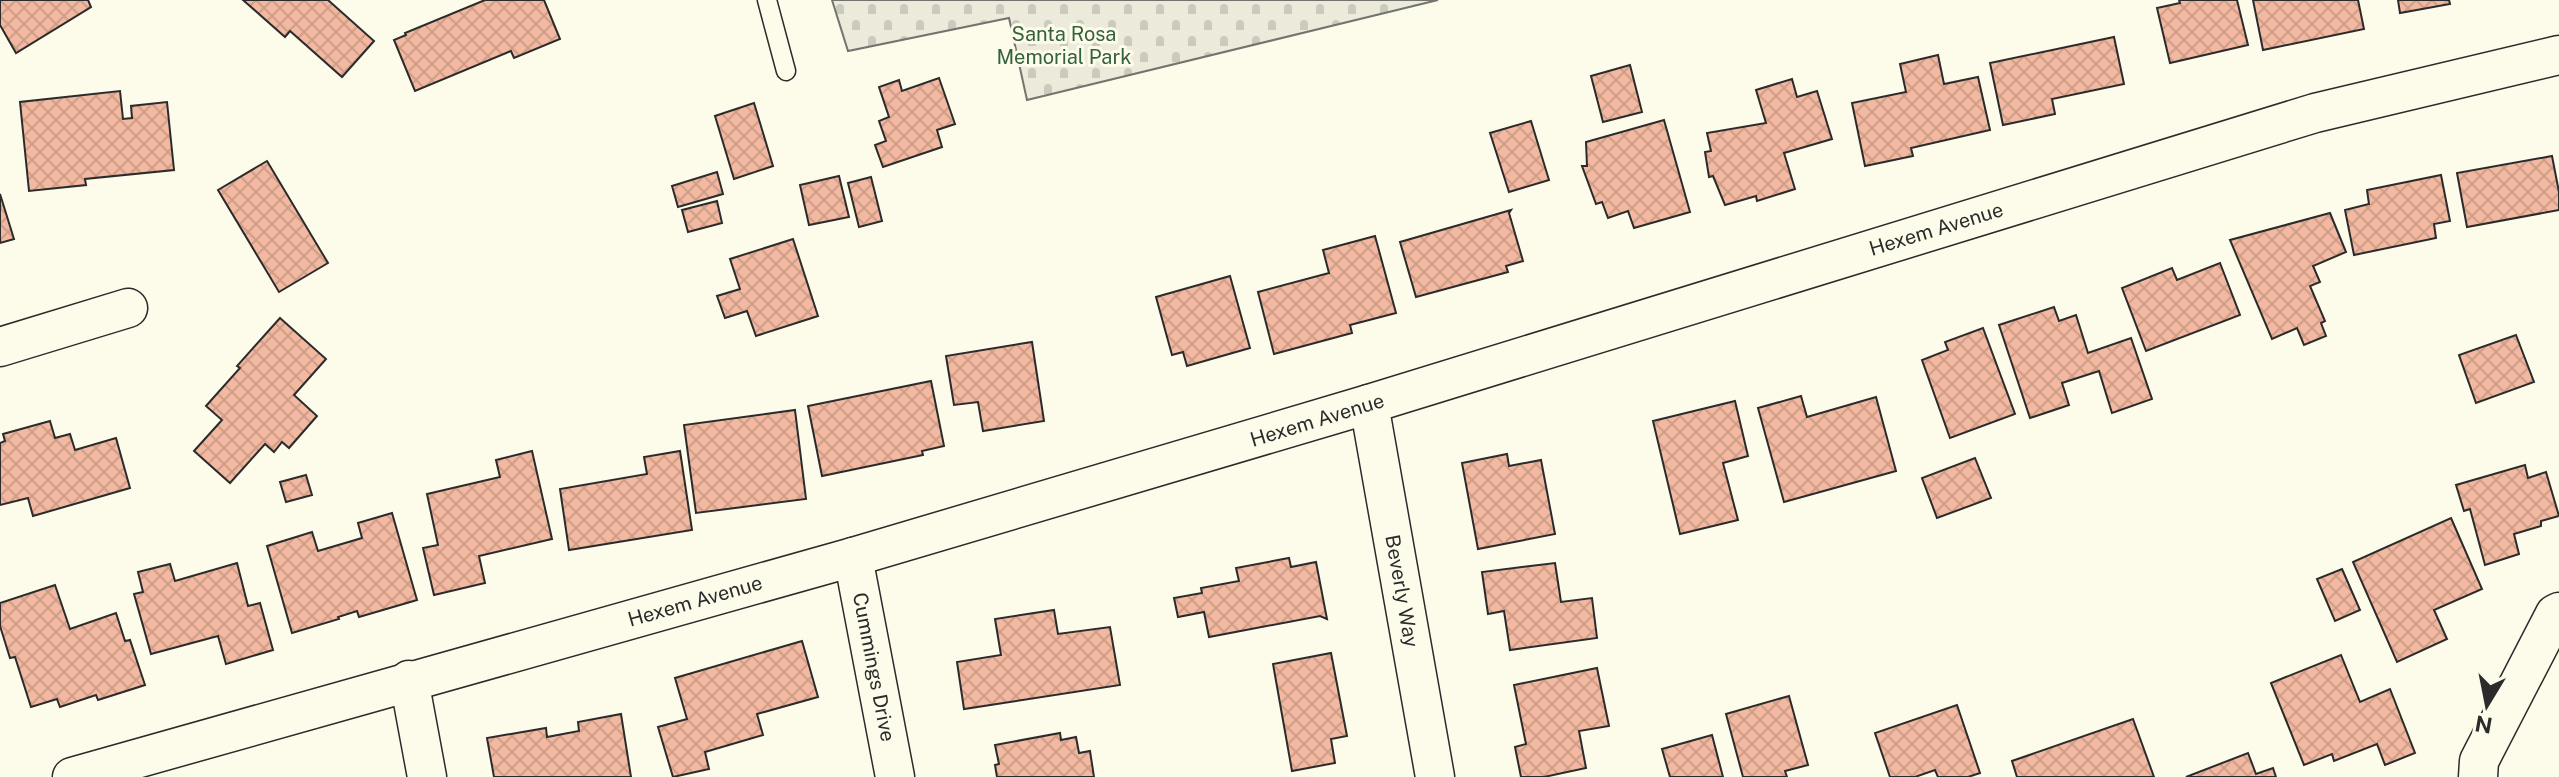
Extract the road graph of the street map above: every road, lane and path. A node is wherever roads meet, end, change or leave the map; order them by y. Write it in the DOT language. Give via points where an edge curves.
graph roads {
  1 [pos="767,0"];
  2 [pos="2559,55"];
  3 [pos="786,71"];
  4 [pos="128,308"];
  5 [pos="0,347"];
  6 [pos="1369,404"];
  7 [pos="853,557"];
  8 [pos="2559,612"];
  9 [pos="409,680"];
  10 [pos="72,777"];
  11 [pos="427,777"];
  12 [pos="895,777"];
  13 [pos="1435,777"];
  14 [pos="2478,777"];
  1 -- 3 [label="lane"];
  2 -- 6 [label="street, Hexem Avenue" via="2315,113"];
  4 -- 5 [label="street"];
  6 -- 7 [label="street, Hexem Avenue"];
  6 -- 13 [label="street, Beverly Way"];
  7 -- 9 [label="street, Hexem Avenue"];
  7 -- 12 [label="street, Cummings Drive"];
  8 -- 14 [label="street" via="2479,761"];
  9 -- 10 [label="street, Hexem Avenue"];
  9 -- 11 [label="street"];
}
